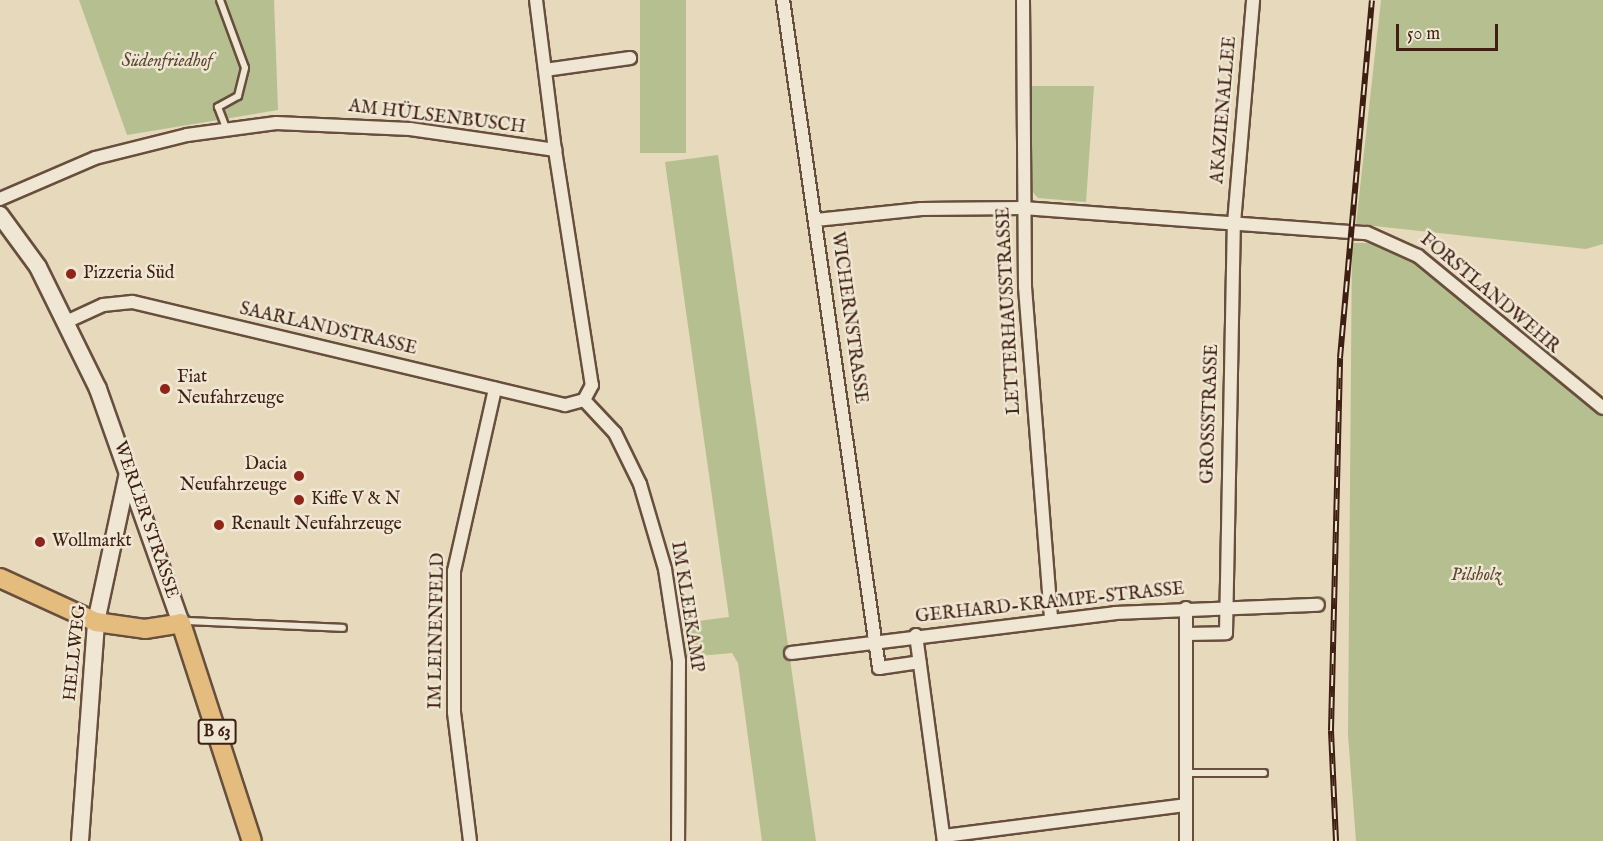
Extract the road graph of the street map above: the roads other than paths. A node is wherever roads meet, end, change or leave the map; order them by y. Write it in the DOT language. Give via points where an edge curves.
graph roads {
  1 [pos="220,0"];
  2 [pos="536,0"];
  3 [pos="783,0"];
  4 [pos="1023,0"];
  5 [pos="1253,0"];
  6 [pos="630,58"];
  7 [pos="545,70"];
  8 [pos="226,128"];
  9 [pos="555,150"];
  10 [pos="0,199"];
  11 [pos="1023,207"];
  12 [pos="0,215"];
  13 [pos="816,220"];
  14 [pos="1234,223"];
  15 [pos="66,322"];
  16 [pos="495,388"];
  17 [pos="584,400"];
  18 [pos="1603,408"];
  19 [pos="128,472"];
  20 [pos="0,578"];
  21 [pos="1318,605"];
  22 [pos="1227,606"];
  23 [pos="1186,608"];
  24 [pos="1051,619"];
  25 [pos="96,622"];
  26 [pos="181,622"];
  27 [pos="343,628"];
  28 [pos="1187,634"];
  29 [pos="916,635"];
  30 [pos="876,642"];
  31 [pos="791,653"];
  32 [pos="920,662"];
  33 [pos="1185,772"];
  34 [pos="1264,772"];
  35 [pos="1185,805"];
  36 [pos="944,838"];
  37 [pos="80,841"];
  38 [pos="252,841"];
  39 [pos="470,841"];
  40 [pos="678,841"];
  41 [pos="1186,841"];
  1 -- 8 [label="lane" via="245,68 238,96 218,108"];
  2 -- 7 [label="street"];
  3 -- 13 [label="street, WICHERNSTRASSE"];
  4 -- 11 [label="street, LETTERHAUSSTRASSE"];
  5 -- 14 [label="street, AKAZIENALLEE"];
  6 -- 7 [label="street"];
  7 -- 9 [label="street"];
  8 -- 9 [label="street, AM HÜLSENBUSCH" via="344,124"];
  8 -- 10 [label="street, AM HÜLSENBUSCH" via="95,158"];
  9 -- 17 [label="street" via="590,363 592,385"];
  11 -- 13 [label="street, FORSTLANDWEHR" via="921,209"];
  11 -- 14 [label="street, FORSTLANDWEHR"];
  11 -- 24 [label="street, LETTERHAUSSTRASSE" via="1031,395"];
  12 -- 15 [label="main road, WERLER STRASSE" via="38,267"];
  13 -- 30 [label="street, WICHERNSTRASSE"];
  14 -- 18 [label="street, FORSTLANDWEHR" via="1367,233 1405,247"];
  14 -- 22 [label="street, GROSSSTRASSE"];
  15 -- 16 [label="street, SAARLANDSTRASSE" via="103,305 132,302"];
  15 -- 19 [label="main road, WERLER STRASSE"];
  16 -- 17 [label="street, SAARLANDSTRASSE" via="565,405"];
  16 -- 39 [label="street, IM LEINENFELD" via="454,571 454,712"];
  17 -- 40 [label="street, IM KLEEKAMP" via="615,433 640,484 665,569 679,661"];
  19 -- 25 [label="main road, HELLWEG"];
  19 -- 26 [label="main road, WERLER STRASSE"];
  20 -- 25 [label="main road"];
  21 -- 22 [label="street, GERHARD-KRAMPE-STRASSE"];
  22 -- 23 [label="street, GERHARD-KRAMPE-STRASSE"];
  22 -- 28 [label="street" via="1226,633"];
  23 -- 24 [label="street, GERHARD-KRAMPE-STRASSE"];
  23 -- 28 [label="street"];
  24 -- 29 [label="street, GERHARD-KRAMPE-STRASSE"];
  25 -- 26 [label="main road" via="145,629"];
  25 -- 37 [label="main road, HELLWEG"];
  26 -- 27 [label="lane"];
  26 -- 38 [label="main road, WERLER STRASSE / B 63"];
  28 -- 33 [label="street"];
  29 -- 30 [label="street, GERHARD-KRAMPE-STRASSE"];
  29 -- 32 [label="street"];
  30 -- 31 [label="street, GERHARD-KRAMPE-STRASSE"];
  30 -- 32 [label="street" via="879,668"];
  32 -- 36 [label="street"];
  33 -- 34 [label="lane"];
  33 -- 35 [label="street"];
  35 -- 36 [label="street"];
  35 -- 41 [label="street"];
}
